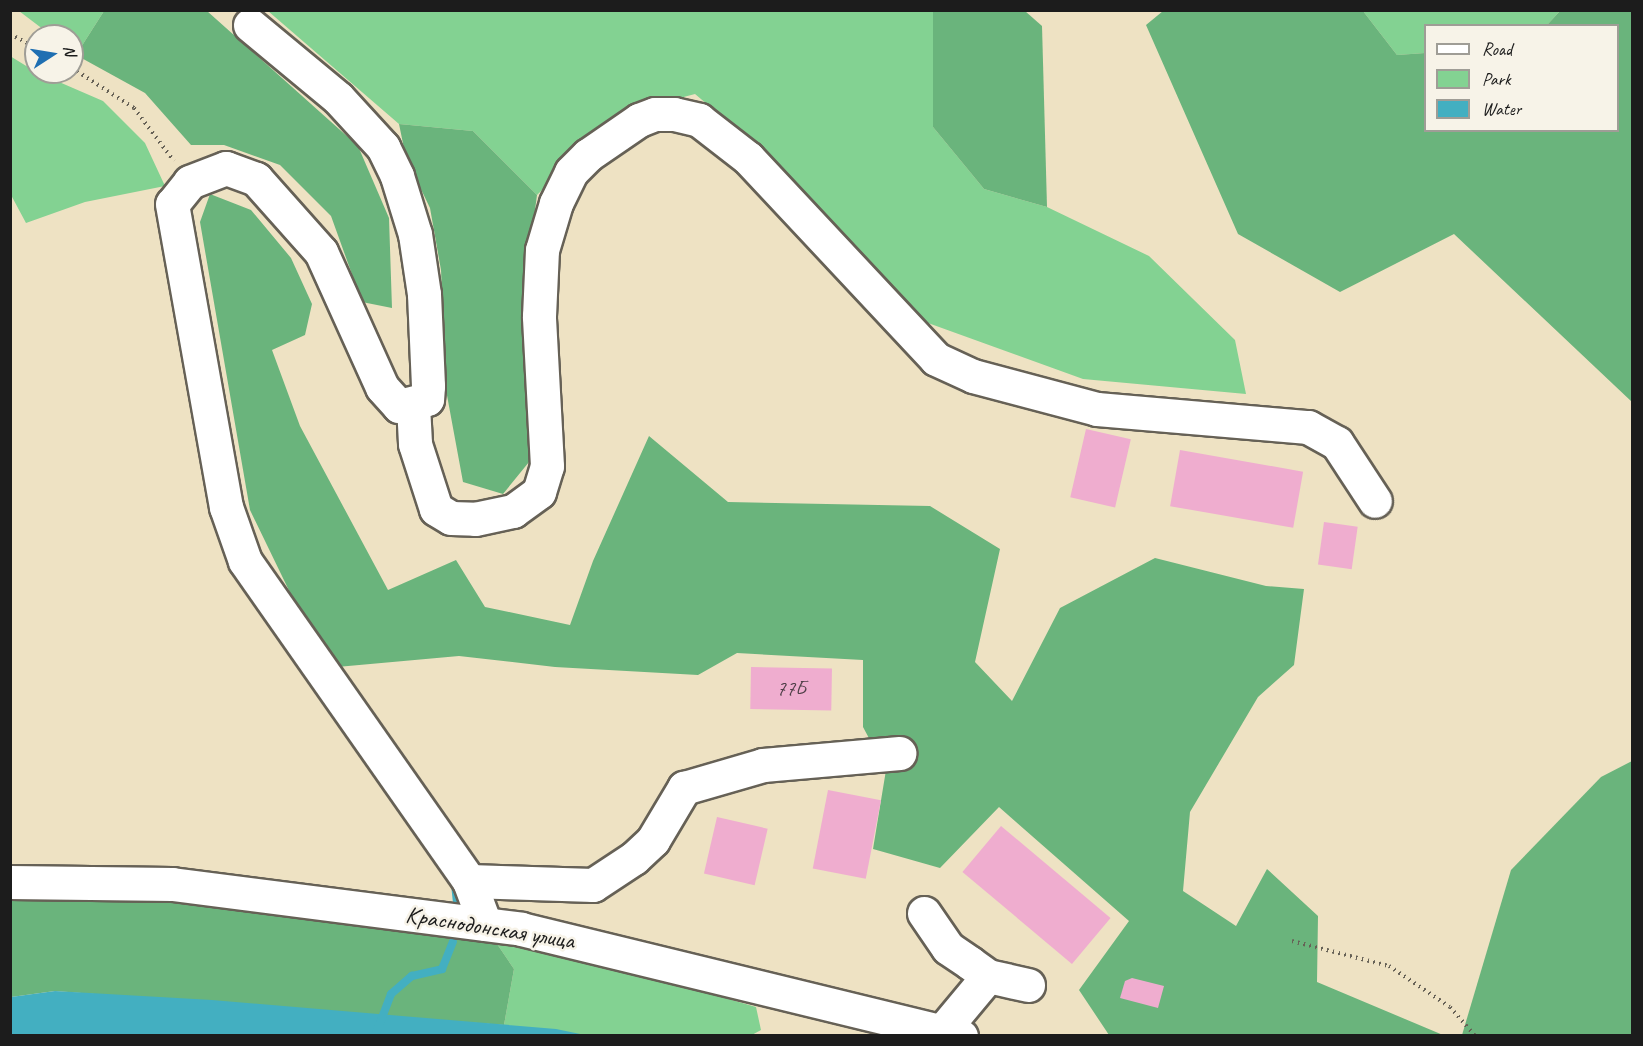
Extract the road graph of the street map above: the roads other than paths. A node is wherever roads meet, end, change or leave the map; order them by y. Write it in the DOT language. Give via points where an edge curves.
graph roads {
  1 [pos="249,25"];
  2 [pos="413,405"];
  3 [pos="1375,501"];
  4 [pos="899,753"];
  5 [pos="469,881"];
  6 [pos="10,882"];
  7 [pos="924,913"];
  8 [pos="485,924"];
  9 [pos="988,976"];
  10 [pos="1028,985"];
  11 [pos="952,1033"];
  1 -- 2 [label="street" via="338,98 383,147 397,176 415,234 424,294 427,399"];
  2 -- 3 [label="street" via="415,444 435,509 450,518 475,519 513,511 539,492 547,466 538,316 542,250 556,203 571,172 588,155 639,120 655,114 674,114 699,120 748,158 936,359 973,376 1097,409 1308,427 1337,443"];
  2 -- 5 [label="street" via="399,406 382,387 321,252 256,179 226,168 190,182 172,204 226,507 245,561"];
  4 -- 5 [label="street" via="763,765 684,788 653,840 593,885"];
  5 -- 8 [label="street"];
  6 -- 8 [label="street, Краснодонская улица" via="171,884"];
  7 -- 9 [label="street" via="948,948"];
  8 -- 11 [label="street, Краснодонская улица"];
  9 -- 10 [label="street"];
  9 -- 11 [label="street"];
}
